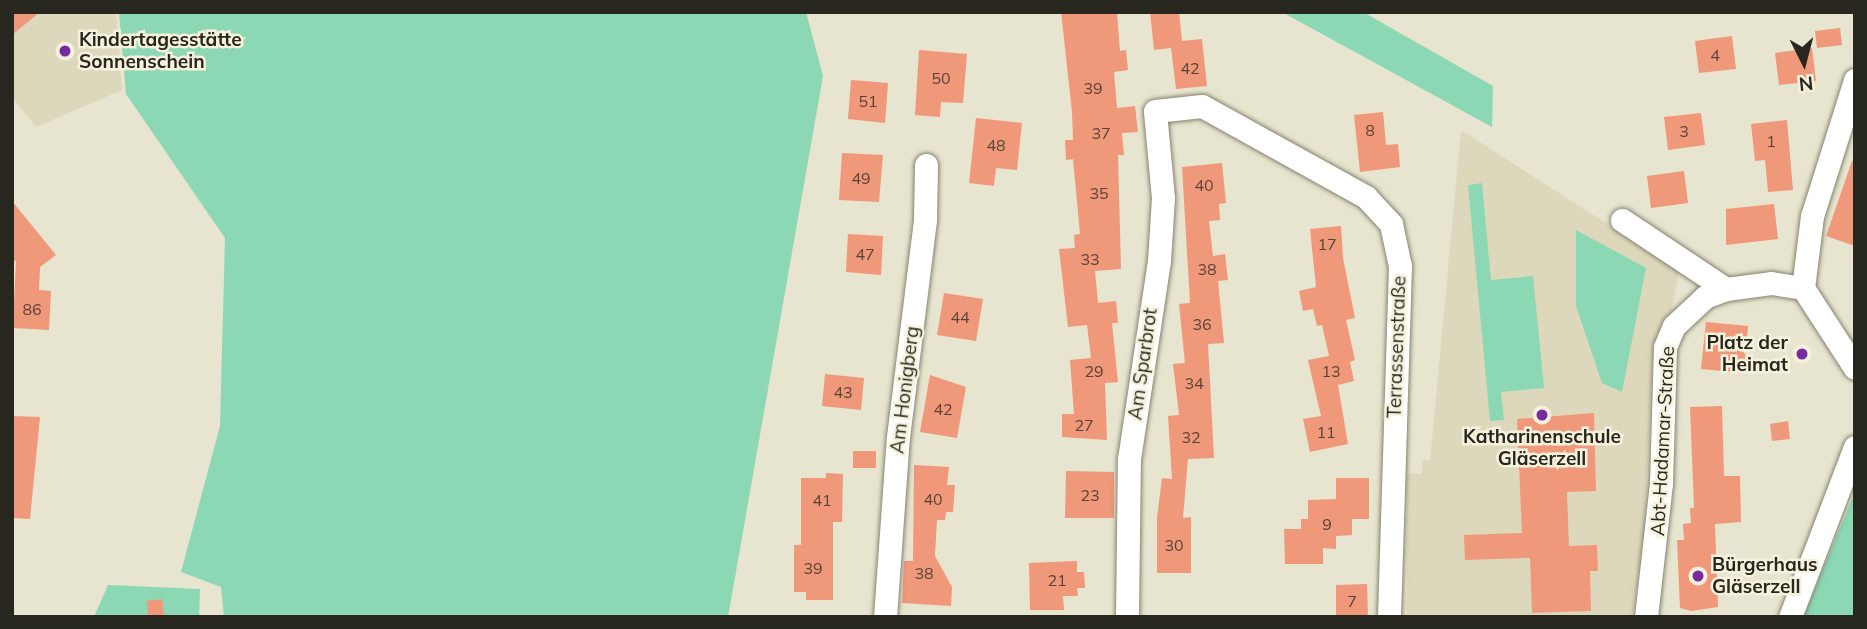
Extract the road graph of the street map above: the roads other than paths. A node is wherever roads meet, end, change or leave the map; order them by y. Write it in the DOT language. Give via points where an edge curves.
graph roads {
  1 [pos="1855,80"];
  2 [pos="1155,111"];
  3 [pos="926,164"];
  4 [pos="1622,220"];
  5 [pos="1803,288"];
  6 [pos="1726,289"];
  7 [pos="1855,368"];
  8 [pos="1855,447"];
  9 [pos="885,617"];
  10 [pos="1127,617"];
  11 [pos="1389,617"];
  12 [pos="1646,617"];
  13 [pos="1790,617"];
  1 -- 5 [label="street" via="1812,216"];
  2 -- 10 [label="street, Am Sparbrot" via="1163,198 1159,261 1129,459"];
  2 -- 11 [label="street, Terrassenstraße" via="1202,106 1366,197 1391,224 1400,266"];
  3 -- 9 [label="street, Am Honigberg" via="925,219 898,437"];
  4 -- 6 [label="street"];
  5 -- 6 [label="street, Abt-Hadamar-Straße" via="1770,283"];
  5 -- 7 [label="street"];
  6 -- 12 [label="street, Abt-Hadamar-Straße" via="1688,309 1665,346 1660,509"];
  8 -- 13 [label="street"];
}
